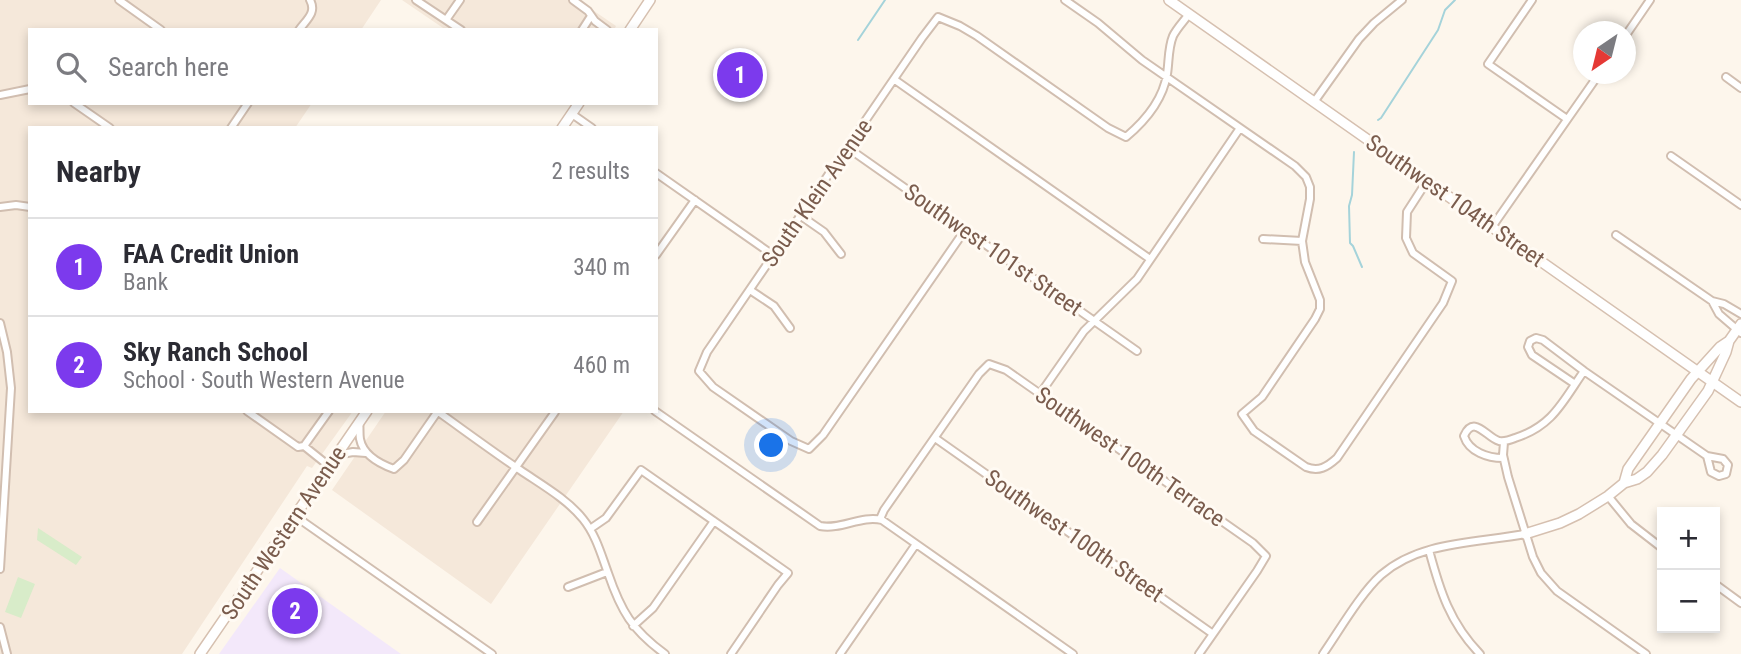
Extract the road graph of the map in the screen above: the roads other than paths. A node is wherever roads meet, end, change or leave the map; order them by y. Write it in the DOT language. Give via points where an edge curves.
graph roads {
  1 [pos="119,0"];
  2 [pos="310,0"];
  3 [pos="416,0"];
  4 [pos="460,0"];
  5 [pos="573,0"];
  6 [pos="650,0"];
  7 [pos="1065,0"];
  8 [pos="1169,0"];
  9 [pos="1402,0"];
  10 [pos="1532,0"];
  11 [pos="1650,0"];
  12 [pos="1189,14"];
  13 [pos="592,16"];
  14 [pos="446,20"];
  15 [pos="1636,21"];
  16 [pos="158,28"];
  17 [pos="301,28"];
  18 [pos="458,28"];
  19 [pos="583,28"];
  20 [pos="604,28"];
  21 [pos="631,28"];
  22 [pos="1167,76"];
  23 [pos="1726,78"];
  24 [pos="895,80"];
  25 [pos="1592,84"];
  26 [pos="1741,88"];
  27 [pos="28,89"];
  28 [pos="0,95"];
  29 [pos="1314,102"];
  30 [pos="77,105"];
  31 [pos="247,105"];
  32 [pos="575,107"];
  33 [pos="1567,119"];
  34 [pos="107,126"];
  35 [pos="232,126"];
  36 [pos="563,126"];
  37 [pos="590,126"];
  38 [pos="1240,128"];
  39 [pos="848,148"];
  40 [pos="1671,156"];
  41 [pos="658,174"];
  42 [pos="1427,181"];
  43 [pos="695,200"];
  44 [pos="1741,205"];
  45 [pos="0,207"];
  46 [pos="28,207"];
  47 [pos="801,216"];
  48 [pos="1492,227"];
  49 [pos="965,230"];
  50 [pos="1616,235"];
  51 [pos="1263,240"];
  52 [pos="1302,241"];
  53 [pos="658,252"];
  54 [pos="841,254"];
  55 [pos="773,255"];
  56 [pos="1150,260"];
  57 [pos="750,290"];
  58 [pos="1712,301"];
  59 [pos="1741,314"];
  60 [pos="1093,320"];
  61 [pos="0,323"];
  62 [pos="790,328"];
  63 [pos="1740,329"];
  64 [pos="1729,341"];
  65 [pos="1137,352"];
  66 [pos="1584,371"];
  67 [pos="1698,372"];
  68 [pos="1712,382"];
  69 [pos="1575,384"];
  70 [pos="1040,394"];
  71 [pos="1741,402"];
  72 [pos="250,413"];
  73 [pos="328,413"];
  74 [pos="366,413"];
  75 [pos="437,413"];
  76 [pos="441,413"];
  77 [pos="554,413"];
  78 [pos="658,413"];
  79 [pos="359,422"];
  80 [pos="1660,423"];
  81 [pos="1677,435"];
  82 [pos="934,438"];
  83 [pos="1504,442"];
  84 [pos="304,446"];
  85 [pos="366,453"];
  86 [pos="336,456"];
  87 [pos="1707,456"];
  88 [pos="1503,458"];
  89 [pos="329,466"];
  90 [pos="516,467"];
  91 [pos="1624,483"];
  92 [pos="1608,496"];
  93 [pos="295,516"];
  94 [pos="880,519"];
  95 [pos="714,521"];
  96 [pos="477,522"];
  97 [pos="590,529"];
  98 [pos="1525,534"];
  99 [pos="916,544"];
  100 [pos="1657,544"];
  101 [pos="1429,550"];
  102 [pos="0,569"];
  103 [pos="607,572"];
  104 [pos="568,586"];
  105 [pos="1720,588"];
  106 [pos="1741,603"];
  107 [pos="633,626"];
  108 [pos="0,627"];
  109 [pos="1213,634"];
  110 [pos="1326,653"];
  111 [pos="7,654"];
  112 [pos="200,654"];
  113 [pos="492,654"];
  114 [pos="665,654"];
  115 [pos="731,654"];
  116 [pos="840,654"];
  117 [pos="1073,654"];
  118 [pos="1199,654"];
  119 [pos="1480,654"];
  120 [pos="1646,654"];
  1 -- 16 [label="street"];
  2 -- 17 [label="street" via="311,15"];
  3 -- 14 [label="street"];
  4 -- 14 [label="street"];
  5 -- 13 [label="street"];
  6 -- 21 [label="main road"];
  7 -- 22 [label="street"];
  8 -- 12 [label="main road, Southwest 104th Street"];
  9 -- 29 [label="street" via="1359,38"];
  10 -- 33 [label="street" via="1488,64"];
  11 -- 15 [label="street"];
  12 -- 22 [label="street" via="1171,43"];
  12 -- 29 [label="main road, Southwest 104th Street"];
  13 -- 19 [label="street"];
  13 -- 20 [label="street"];
  14 -- 18 [label="street"];
  22 -- 24 [label="street, South Klein Avenue" via="1155,106 1126,137 977,36 938,18"];
  22 -- 38 [label="street"];
  23 -- 26 [label="street"];
  24 -- 39 [label="street, South Klein Avenue"];
  24 -- 56 [label="street"];
  25 -- 33 [label="street"];
  27 -- 28 [label="street"];
  29 -- 42 [label="main road, Southwest 104th Street"];
  30 -- 34 [label="street"];
  31 -- 35 [label="street"];
  32 -- 36 [label="main road"];
  32 -- 37 [label="street"];
  33 -- 48 [label="street"];
  38 -- 52 [label="street" via="1295,166 1308,181 1310,199"];
  38 -- 56 [label="street"];
  39 -- 47 [label="street, South Klein Avenue"];
  39 -- 49 [label="street, Southwest 101st Street"];
  40 -- 44 [label="street"];
  41 -- 43 [label="street"];
  42 -- 48 [label="main road, Southwest 104th Street"];
  42 -- 52 [label="street" via="1407,212 1406,238 1413,253 1452,281 1443,303 1342,450 1332,463 1319,469 1302,465 1254,431 1242,414 1262,397 1318,314 1320,300"];
  43 -- 53 [label="street"];
  43 -- 55 [label="street"];
  45 -- 46 [label="street"];
  47 -- 54 [label="street" via="824,232"];
  47 -- 55 [label="street, South Klein Avenue"];
  48 -- 67 [label="main road, Southwest 104th Street"];
  49 -- 57 [label="street, South Klein Avenue" via="809,449 713,387 699,370"];
  49 -- 60 [label="street, Southwest 101st Street"];
  50 -- 58 [label="street"];
  51 -- 52 [label="street"];
  55 -- 57 [label="street, South Klein Avenue"];
  56 -- 60 [label="street" via="1132,285"];
  57 -- 62 [label="street" via="774,306"];
  58 -- 59 [label="street"];
  58 -- 63 [label="street" via="1719,314"];
  60 -- 65 [label="street, Southwest 101st Street"];
  60 -- 70 [label="street"];
  61 -- 102 [label="street" via="11,388"];
  63 -- 64 [label="main road"];
  64 -- 67 [label="main road"];
  64 -- 68 [label="main road"];
  66 -- 69 [label="street"];
  66 -- 69 [label="street" via="1540,338 1530,341 1532,355"];
  66 -- 80 [label="street"];
  67 -- 68 [label="main road, Southwest 104th Street"];
  67 -- 80 [label="main road"];
  68 -- 71 [label="main road, Southwest 104th Street"];
  68 -- 81 [label="main road"];
  69 -- 83 [label="street" via="1541,427"];
  70 -- 82 [label="street, Southwest 100th Terrace" via="989,364"];
  70 -- 109 [label="street, Southwest 100th Terrace" via="1266,556"];
  72 -- 84 [label="street" via="298,447"];
  73 -- 84 [label="street"];
  74 -- 79 [label="main road, South Western Avenue"];
  75 -- 85 [label="street" via="394,469"];
  76 -- 90 [label="street"];
  77 -- 90 [label="street"];
  78 -- 94 [label="street" via="820,526"];
  79 -- 85 [label="street"];
  79 -- 86 [label="main road, South Western Avenue"];
  80 -- 81 [label="street"];
  80 -- 91 [label="main road"];
  81 -- 87 [label="street"];
  81 -- 91 [label="main road" via="1655,465"];
  82 -- 94 [label="street"];
  82 -- 109 [label="street, Southwest 100th Street"];
  83 -- 88 [label="street"];
  83 -- 88 [label="street" via="1475,427 1464,436 1487,457"];
  84 -- 89 [label="street"];
  85 -- 86 [label="street"];
  86 -- 89 [label="main road, South Western Avenue"];
  88 -- 98 [label="street"];
  89 -- 93 [label="main road, South Western Avenue"];
  90 -- 96 [label="street"];
  90 -- 97 [label="street" via="569,505"];
  91 -- 92 [label="main road"];
  92 -- 98 [label="main road" via="1570,519"];
  92 -- 100 [label="street" via="1631,524"];
  93 -- 112 [label="main road, South Western Avenue"];
  93 -- 113 [label="street"];
  94 -- 99 [label="street"];
  95 -- 97 [label="street" via="641,470 609,514"];
  95 -- 107 [label="street" via="653,608"];
  95 -- 115 [label="street" via="788,573"];
  97 -- 103 [label="street"];
  98 -- 101 [label="street"];
  98 -- 120 [label="street" via="1537,566 1552,587"];
  99 -- 116 [label="street"];
  99 -- 117 [label="street"];
  101 -- 110 [label="street" via="1411,555 1381,576"];
  101 -- 119 [label="street" via="1447,607"];
  103 -- 104 [label="street"];
  103 -- 107 [label="street"];
  105 -- 106 [label="street"];
  107 -- 114 [label="street"];
  108 -- 111 [label="street"];
  109 -- 118 [label="street"];
}
